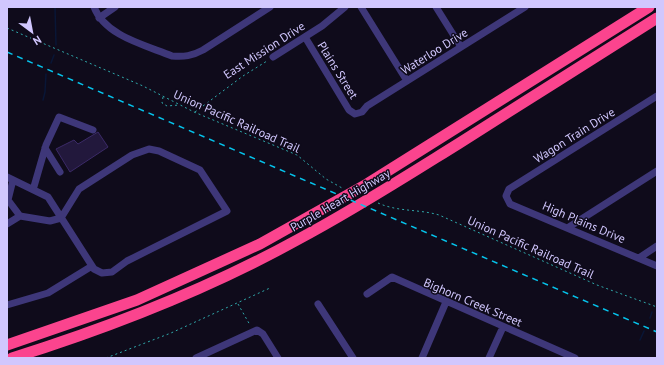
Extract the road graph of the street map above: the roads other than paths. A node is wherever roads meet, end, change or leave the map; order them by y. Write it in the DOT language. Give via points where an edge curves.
graph roads {
  1 [pos="94,7"];
  2 [pos="115,7"];
  3 [pos="270,7"];
  4 [pos="345,7"];
  5 [pos="361,7"];
  6 [pos="436,7"];
  7 [pos="524,7"];
  8 [pos="648,7"];
  9 [pos="261,9"];
  10 [pos="514,10"];
  11 [pos="99,18"];
  12 [pos="657,18"];
  13 [pos="305,37"];
  14 [pos="461,47"];
  15 [pos="273,57"];
  16 [pos="407,81"];
  17 [pos="657,96"];
  18 [pos="355,114"];
  19 [pos="93,130"];
  20 [pos="45,148"];
  21 [pos="657,171"];
  22 [pos="60,172"];
  23 [pos="10,179"];
  24 [pos="33,190"];
  25 [pos="506,196"];
  26 [pos="20,216"];
  27 [pos="61,218"];
  28 [pos="7,224"];
  29 [pos="569,227"];
  30 [pos="657,246"];
  31 [pos="639,258"];
  32 [pos="92,266"];
  33 [pos="657,266"];
  34 [pos="367,294"];
  35 [pos="446,302"];
  36 [pos="318,304"];
  37 [pos="7,305"];
  38 [pos="503,327"];
  39 [pos="7,345"];
  40 [pos="561,355"];
  41 [pos="12,358"];
  42 [pos="196,358"];
  43 [pos="278,358"];
  44 [pos="353,358"];
  45 [pos="422,358"];
  46 [pos="489,358"];
  47 [pos="575,358"];
  1 -- 11 [label="street"];
  2 -- 11 [label="street"];
  3 -- 9 [label="street"];
  4 -- 13 [label="street, East Mission Drive"];
  5 -- 16 [label="street"];
  6 -- 14 [label="street"];
  7 -- 10 [label="street, Waterloo Drive"];
  8 -- 39 [label="highway, Purple Heart Highway" via="367,184 260,244 136,300"];
  9 -- 11 [label="street" via="203,50 180,57 115,32"];
  10 -- 14 [label="street, Waterloo Drive"];
  12 -- 41 [label="highway, Purple Heart Highway" via="336,219 243,268 170,302"];
  13 -- 15 [label="street, East Mission Drive"];
  13 -- 18 [label="street, Plains Street" via="350,110"];
  14 -- 16 [label="street, Waterloo Drive"];
  16 -- 18 [label="street, Waterloo Drive" via="367,106 362,112"];
  17 -- 25 [label="street, Wagon Train Drive" via="509,189"];
  19 -- 20 [label="street" via="59,117"];
  20 -- 22 [label="street"];
  20 -- 24 [label="street"];
  21 -- 29 [label="street"];
  23 -- 24 [label="street"];
  23 -- 26 [label="street" via="8,200"];
  24 -- 27 [label="street" via="48,197"];
  25 -- 29 [label="street, High Plains Drive" via="510,204"];
  26 -- 27 [label="street" via="50,221"];
  26 -- 28 [label="street"];
  27 -- 32 [label="street"];
  27 -- 32 [label="street" via="79,189 132,155 149,149 200,170 227,211 127,261 112,272 102,273"];
  29 -- 31 [label="street, High Plains Drive"];
  30 -- 31 [label="street"];
  31 -- 33 [label="street, High Plains Drive"];
  32 -- 37 [label="street" via="48,293"];
  34 -- 35 [label="street, Bighorn Creek Street" via="392,277"];
  35 -- 38 [label="street, Bighorn Creek Street"];
  35 -- 45 [label="street"];
  36 -- 44 [label="street"];
  38 -- 40 [label="street, Bighorn Creek Street"];
  38 -- 46 [label="street"];
  40 -- 47 [label="street, Bighorn Creek Street"];
  42 -- 43 [label="street" via="257,330 263,334"];
}
